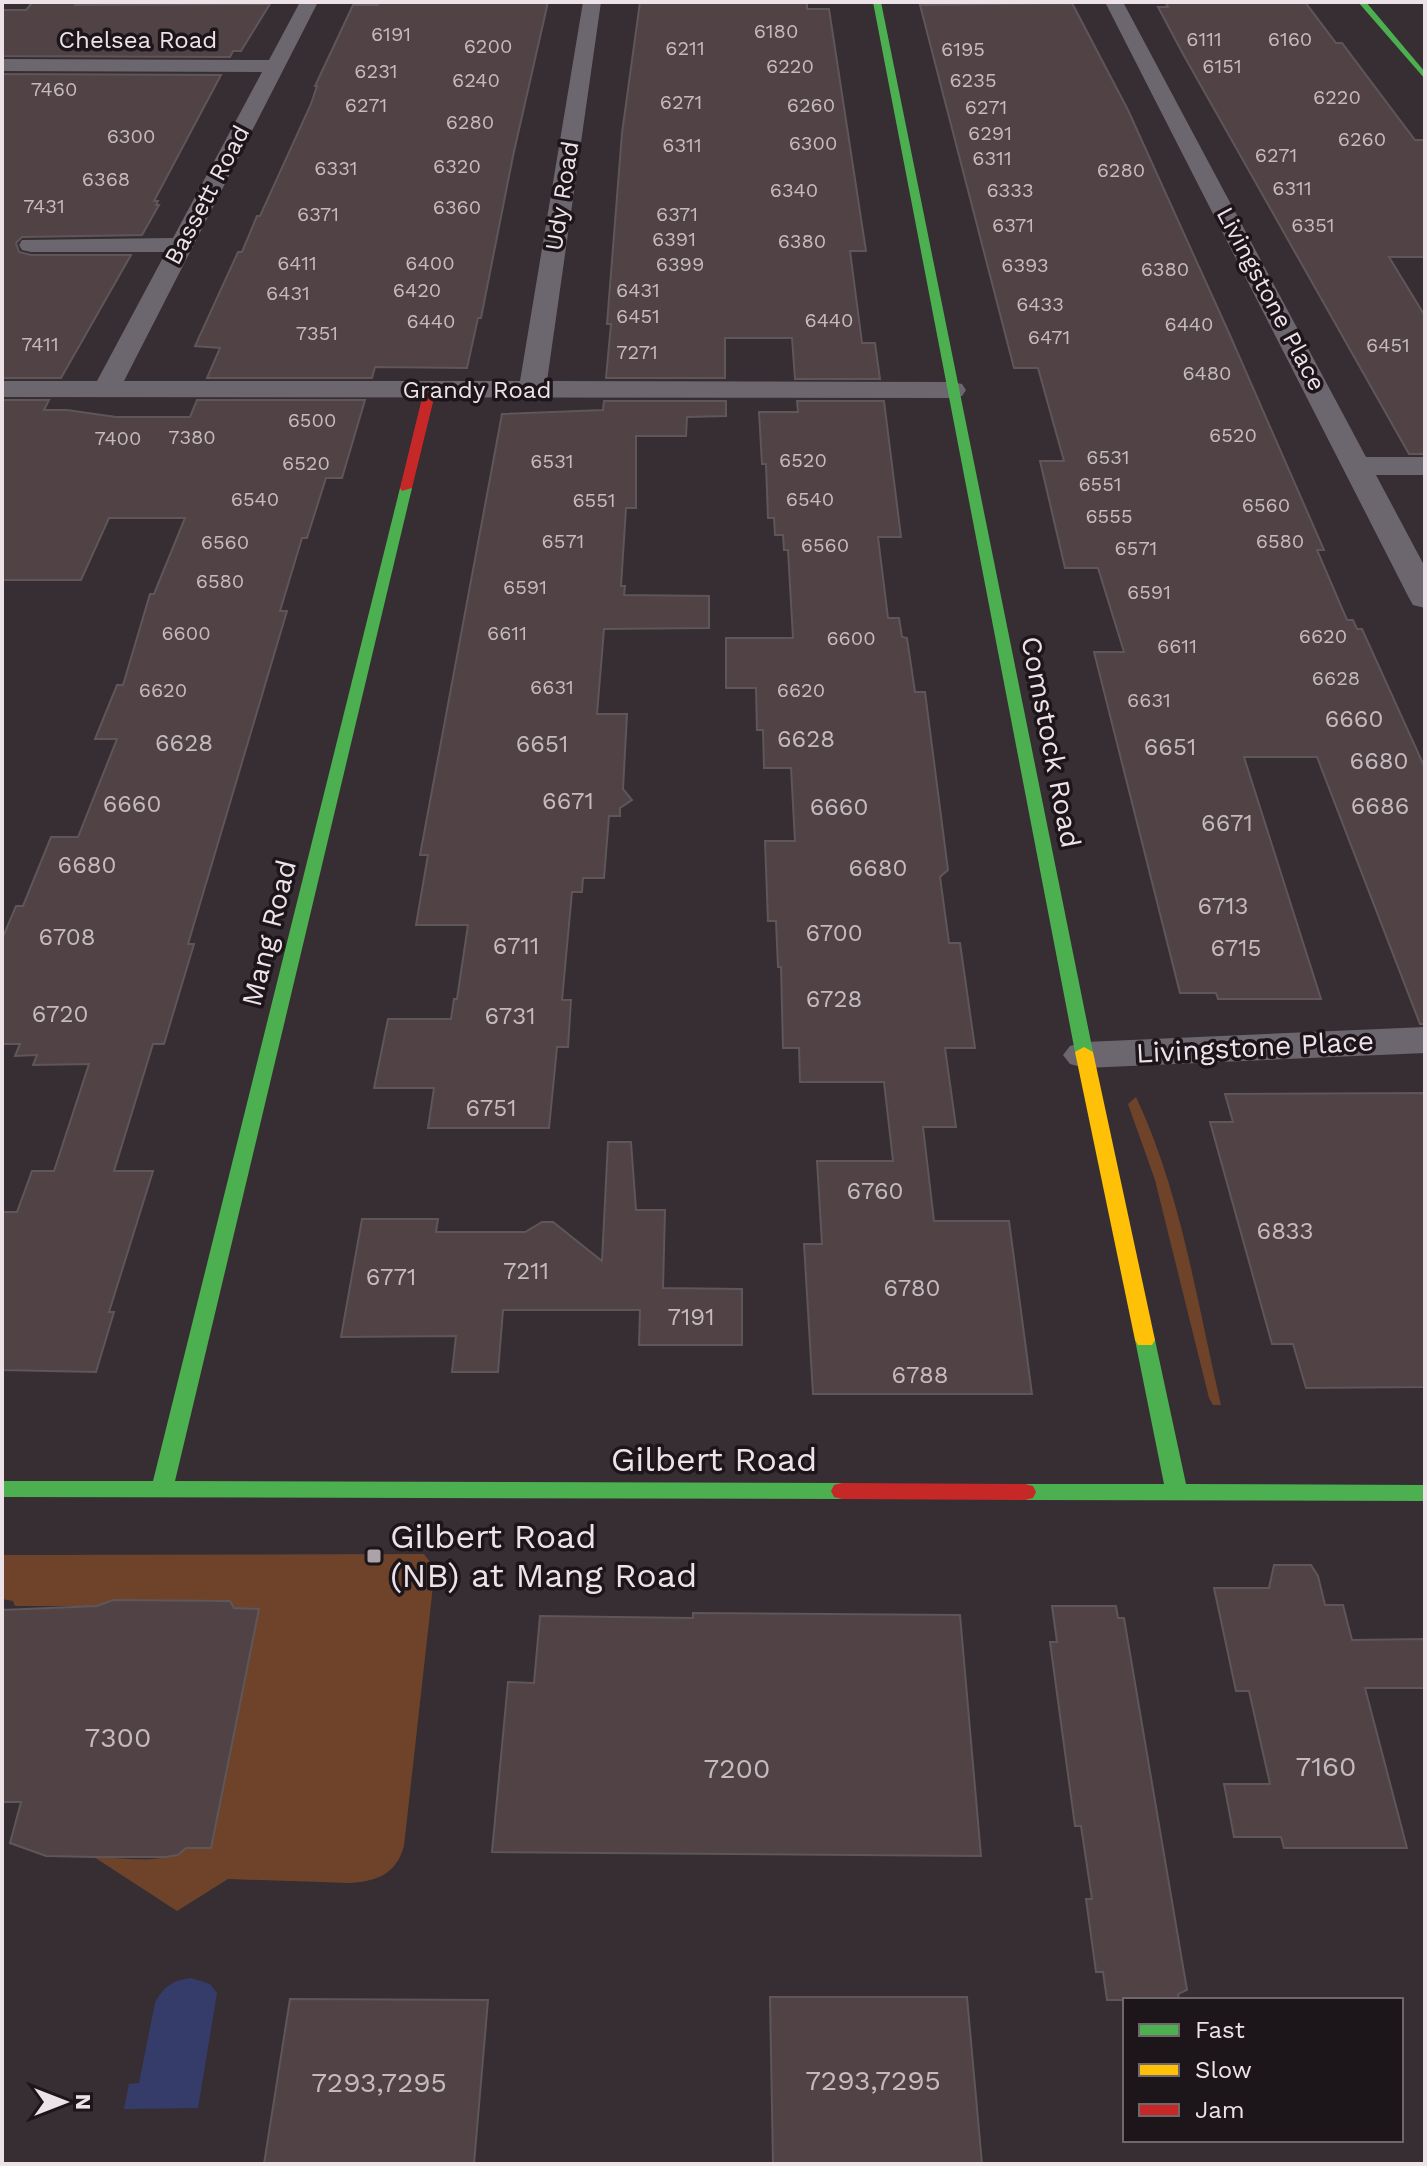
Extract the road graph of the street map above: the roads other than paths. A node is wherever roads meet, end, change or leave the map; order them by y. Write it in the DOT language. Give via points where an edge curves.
graph roads {
  1 [pos="309,2"];
  2 [pos="592,2"];
  3 [pos="877,2"];
  4 [pos="1114,2"];
  5 [pos="1362,2"];
  6 [pos="2,65"];
  7 [pos="275,66"];
  8 [pos="1425,77"];
  9 [pos="31,245"];
  10 [pos="180,245"];
  11 [pos="2,389"];
  12 [pos="106,389"];
  13 [pos="430,390"];
  14 [pos="532,390"];
  15 [pos="952,390"];
  16 [pos="1358,466"];
  17 [pos="1425,466"];
  18 [pos="1425,598"];
  19 [pos="1425,1040"];
  20 [pos="1085,1055"];
  21 [pos="2,1489"];
  22 [pos="162,1489"];
  23 [pos="1177,1492"];
  24 [pos="1425,1493"];
  1 -- 7 [label="street, Bassett Road"];
  2 -- 14 [label="street, Udy Road"];
  3 -- 15 [label="street, Comstock Road"];
  4 -- 16 [label="street, Livingstone Place"];
  5 -- 8 [label="street"];
  6 -- 7 [label="street, Chelsea Road"];
  7 -- 10 [label="street, Bassett Road"];
  9 -- 10 [label="street"];
  10 -- 12 [label="street, Bassett Road"];
  11 -- 12 [label="street, Grandy Road"];
  12 -- 13 [label="street, Grandy Road"];
  13 -- 14 [label="street, Grandy Road"];
  13 -- 22 [label="street, Mang Road"];
  14 -- 15 [label="street, Grandy Road"];
  15 -- 20 [label="street, Comstock Road"];
  16 -- 17 [label="street"];
  16 -- 18 [label="street, Livingstone Place"];
  19 -- 20 [label="street, Livingstone Place"];
  20 -- 23 [label="street, Comstock Road"];
  21 -- 22 [label="street, Gilbert Road"];
  22 -- 23 [label="street, Gilbert Road"];
  23 -- 24 [label="street, Gilbert Road"];
}
